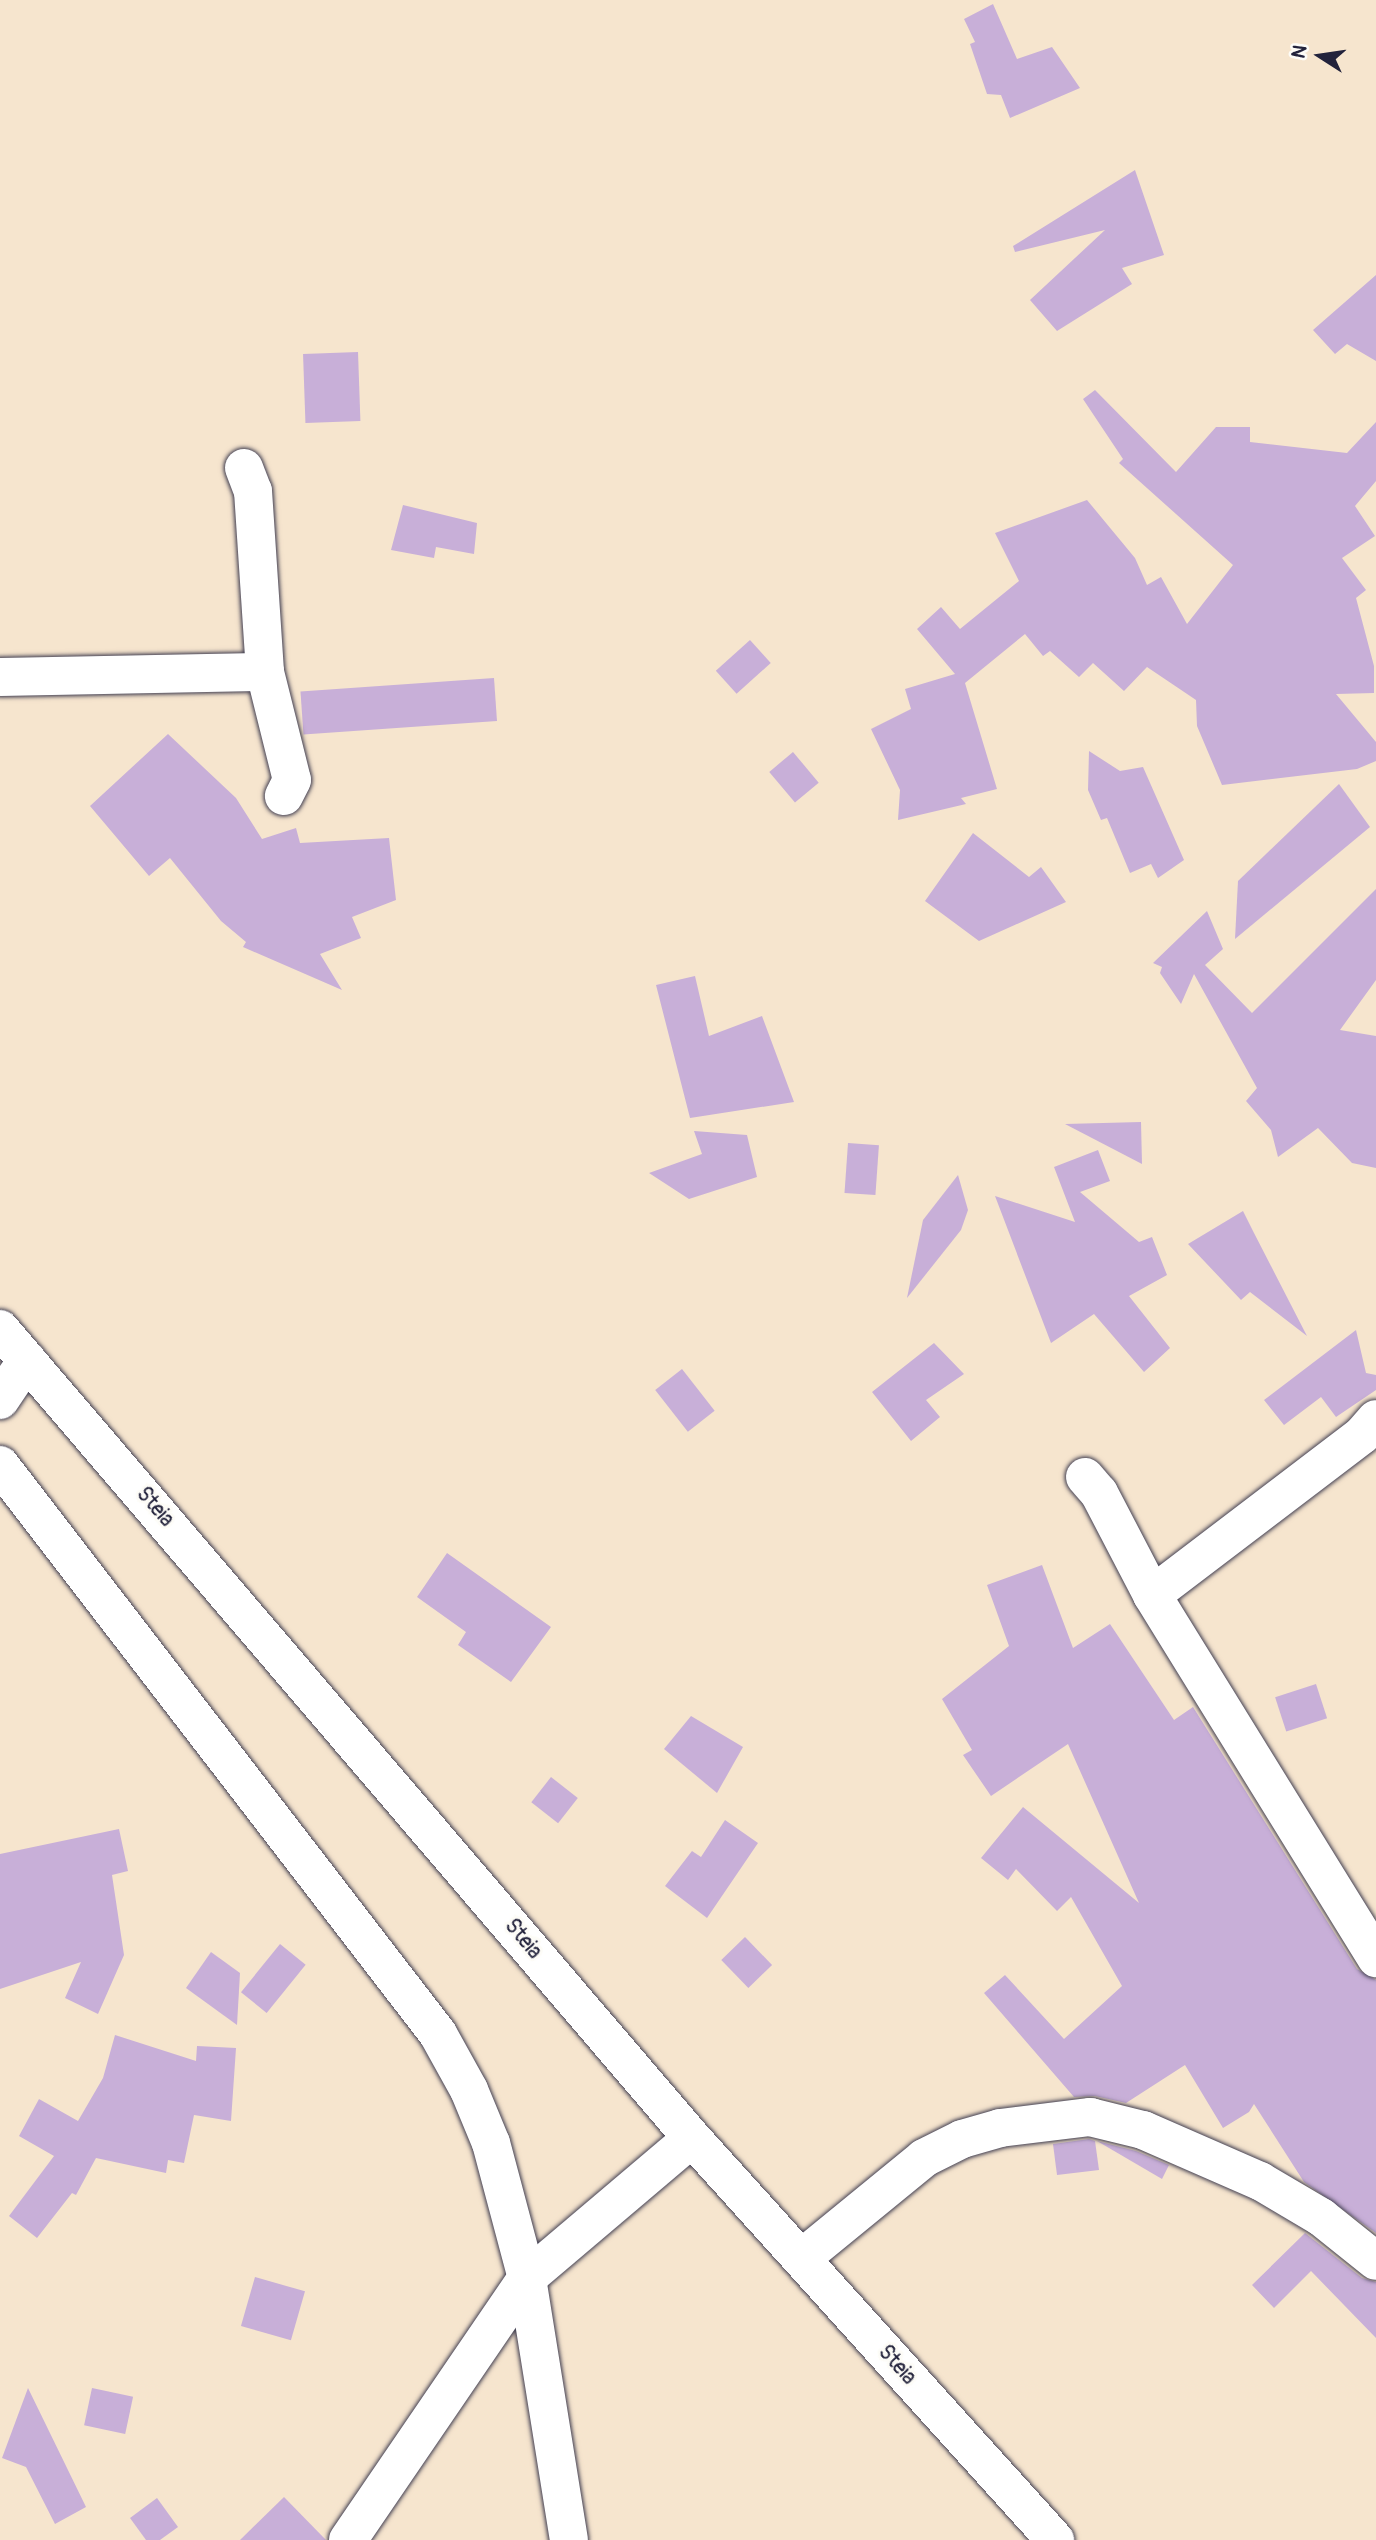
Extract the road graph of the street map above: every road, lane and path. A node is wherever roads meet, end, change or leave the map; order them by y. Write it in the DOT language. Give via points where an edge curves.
graph roads {
  1 [pos="244,468"];
  2 [pos="265,672"];
  3 [pos="0,677"];
  4 [pos="284,796"];
  5 [pos="0,1329"];
  6 [pos="27,1360"];
  7 [pos="0,1400"];
  8 [pos="1376,1419"];
  9 [pos="0,1465"];
  10 [pos="1084,1477"];
  11 [pos="1152,1595"];
  12 [pos="1376,1958"];
  13 [pos="692,2138"];
  14 [pos="802,2258"];
  15 [pos="1376,2261"];
  16 [pos="527,2278"];
  17 [pos="348,2540"];
  18 [pos="569,2540"];
  19 [pos="1055,2540"];
  1 -- 2 [label="street" via="253,491"];
  2 -- 3 [label="street"];
  2 -- 4 [label="street" via="292,780"];
  5 -- 6 [label="street, Steia"];
  6 -- 7 [label="street"];
  6 -- 13 [label="street, Steia"];
  8 -- 11 [label="street" via="1362,1435"];
  9 -- 16 [label="street" via="438,2034 491,2143"];
  10 -- 11 [label="street" via="1099,1493"];
  11 -- 12 [label="street"];
  13 -- 14 [label="street, Steia"];
  13 -- 16 [label="street"];
  14 -- 15 [label="street" via="923,2158 962,2139 1000,2128 1090,2117 1143,2130 1260,2181 1321,2217"];
  14 -- 19 [label="street, Steia"];
  16 -- 17 [label="street"];
  16 -- 18 [label="street"];
}
